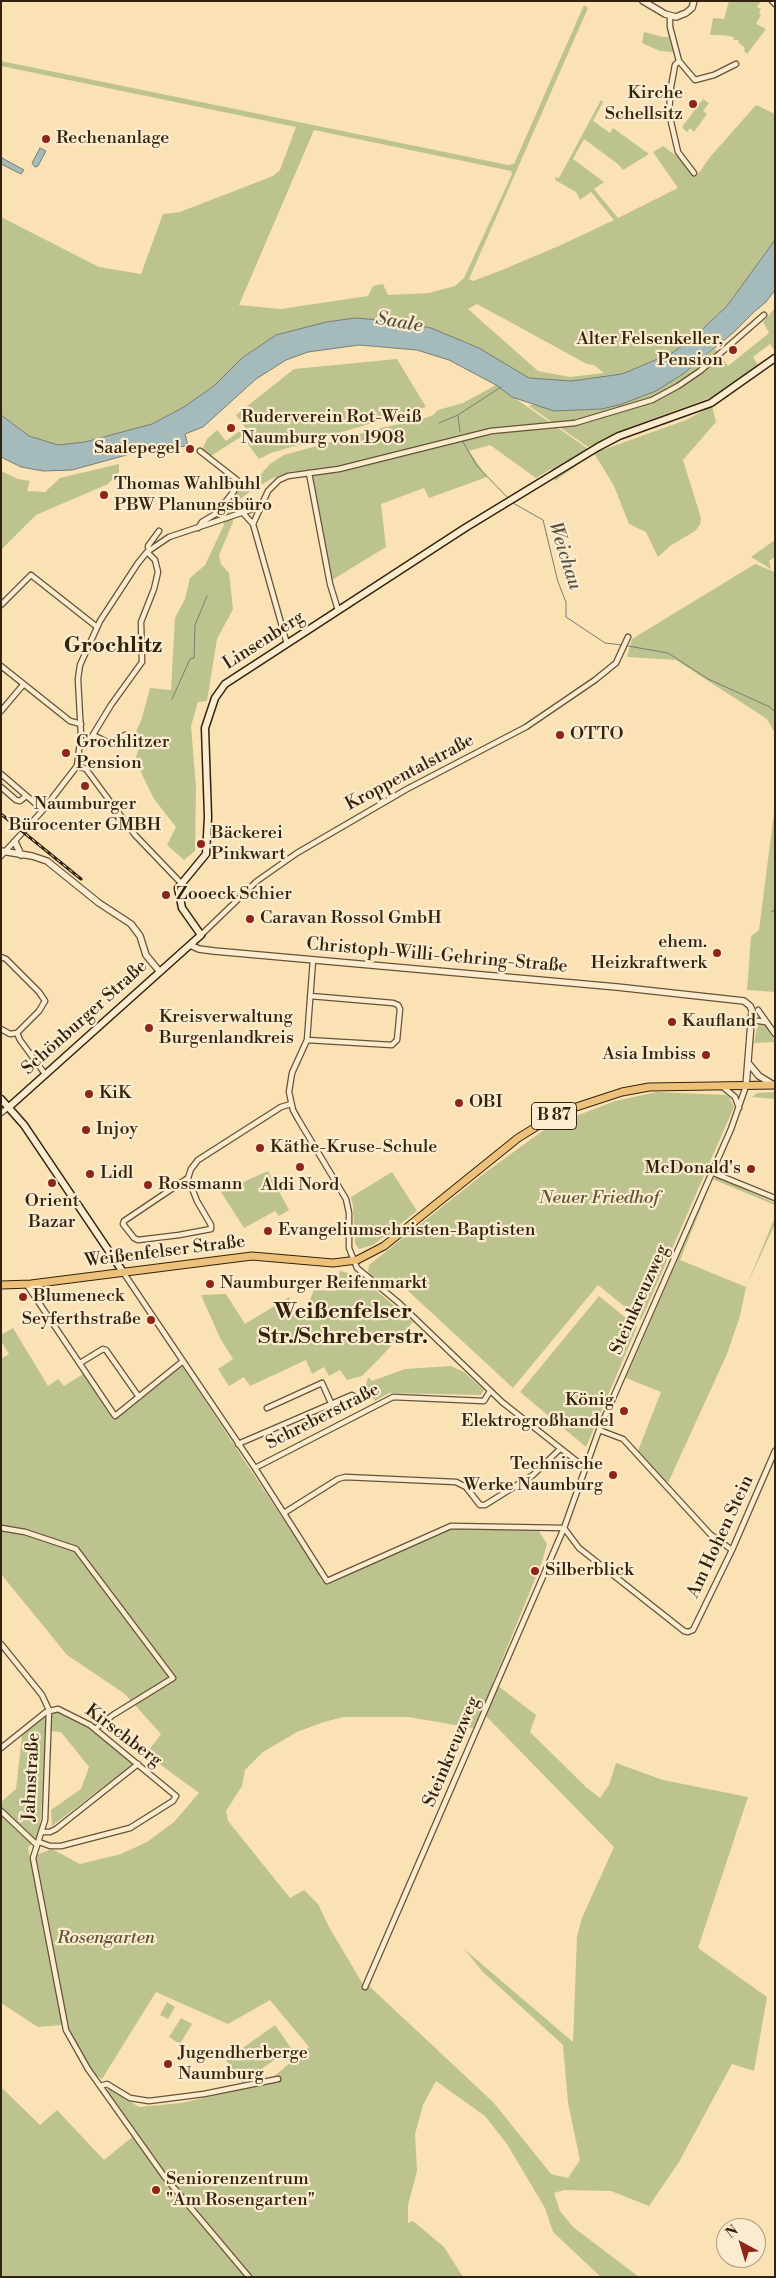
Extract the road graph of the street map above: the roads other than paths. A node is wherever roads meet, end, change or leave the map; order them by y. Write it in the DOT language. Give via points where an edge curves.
graph roads {
  1 [pos="643,1"];
  2 [pos="694,1"];
  3 [pos="670,16"];
  4 [pos="679,61"];
  5 [pos="736,64"];
  6 [pos="694,173"];
  7 [pos="764,315"];
  8 [pos="775,358"];
  9 [pos="200,450"];
  10 [pos="309,473"];
  11 [pos="259,507"];
  12 [pos="242,513"];
  13 [pos="253,524"];
  14 [pos="198,528"];
  15 [pos="160,531"];
  16 [pos="148,552"];
  17 [pos="1,605"];
  18 [pos="338,610"];
  19 [pos="97,627"];
  20 [pos="628,637"];
  21 [pos="286,644"];
  22 [pos="1,666"];
  23 [pos="23,685"];
  24 [pos="1,711"];
  25 [pos="81,724"];
  26 [pos="93,735"];
  27 [pos="125,735"];
  28 [pos="81,742"];
  29 [pos="114,743"];
  30 [pos="116,750"];
  31 [pos="77,766"];
  32 [pos="1,774"];
  33 [pos="1,788"];
  34 [pos="26,796"];
  35 [pos="43,810"];
  36 [pos="15,842"];
  37 [pos="3,853"];
  38 [pos="21,854"];
  39 [pos="180,883"];
  40 [pos="201,935"];
  41 [pos="190,945"];
  42 [pos="1,957"];
  43 [pos="313,960"];
  44 [pos="160,972"];
  45 [pos="310,996"];
  46 [pos="758,1010"];
  47 [pos="752,1020"];
  48 [pos="766,1022"];
  49 [pos="1,1029"];
  50 [pos="17,1033"];
  51 [pos="775,1034"];
  52 [pos="307,1040"];
  53 [pos="749,1064"];
  54 [pos="45,1074"];
  55 [pos="774,1085"];
  56 [pos="722,1086"];
  57 [pos="746,1086"];
  58 [pos="1,1099"];
  59 [pos="292,1104"];
  60 [pos="9,1107"];
  61 [pos="739,1109"];
  62 [pos="1,1113"];
  63 [pos="711,1172"];
  64 [pos="188,1178"];
  65 [pos="775,1198"];
  66 [pos="353,1261"];
  67 [pos="123,1272"];
  68 [pos="1,1285"];
  69 [pos="27,1285"];
  70 [pos="183,1361"];
  71 [pos="80,1363"];
  72 [pos="490,1390"];
  73 [pos="138,1397"];
  74 [pos="366,1397"];
  75 [pos="331,1403"];
  76 [pos="267,1408"];
  77 [pos="599,1430"];
  78 [pos="238,1444"];
  79 [pos="560,1449"];
  80 [pos="775,1451"];
  81 [pos="587,1466"];
  82 [pos="255,1468"];
  83 [pos="284,1513"];
  84 [pos="1,1528"];
  85 [pos="564,1528"];
  86 [pos="732,1550"];
  87 [pos="1,1644"];
  88 [pos="49,1710"];
  89 [pos="95,1729"];
  90 [pos="1,1748"];
  91 [pos="138,1764"];
  92 [pos="1,1811"];
  93 [pos="43,1832"];
  94 [pos="38,1844"];
  95 [pos="365,1987"];
  96 [pos="278,2079"];
  97 [pos="100,2086"];
  98 [pos="249,2277"];
  1 -- 3 [label="street"];
  2 -- 3 [label="street" via="686,13"];
  3 -- 4 [label="street"];
  4 -- 5 [label="street" via="695,80"];
  4 -- 6 [label="street" via="675,66 669,113 678,152"];
  7 -- 10 [label="street" via="700,371 652,400 586,420 491,431 339,469"];
  8 -- 18 [label="main road, Linsenberg" via="711,403 608,441"];
  9 -- 14 [label="street" via="238,480 234,491 216,514"];
  10 -- 11 [label="street" via="279,480"];
  10 -- 18 [label="street"];
  11 -- 12 [label="street"];
  11 -- 13 [label="street"];
  12 -- 13 [label="street"];
  12 -- 14 [label="street"];
  13 -- 21 [label="street"];
  14 -- 16 [label="street" via="170,536"];
  15 -- 16 [label="street" via="148,546"];
  16 -- 19 [label="street"];
  16 -- 26 [label="street" via="155,560 158,572 141,622 143,659"];
  17 -- 19 [label="street" via="31,575"];
  18 -- 21 [label="main road, Linsenberg"];
  19 -- 25 [label="street" via="79,670"];
  20 -- 40 [label="street, Kroppentalstraße" via="616,663 595,680 526,727 407,789 297,853 257,881"];
  21 -- 39 [label="main road, Linsenberg" via="229,681 214,698 206,728 206,854"];
  22 -- 23 [label="street"];
  23 -- 24 [label="street"];
  23 -- 25 [label="street" via="70,721"];
  25 -- 28 [label="street"];
  26 -- 28 [label="street" via="90,740"];
  26 -- 29 [label="street"];
  27 -- 29 [label="street"];
  28 -- 31 [label="street"];
  29 -- 30 [label="street"];
  31 -- 35 [label="street"];
  31 -- 39 [label="street" via="86,770 135,835"];
  32 -- 34 [label="street"];
  33 -- 34 [label="street" via="16,800"];
  34 -- 35 [label="street"];
  35 -- 36 [label="street"];
  36 -- 37 [label="street"];
  36 -- 38 [label="street"];
  37 -- 38 [label="street"];
  38 -- 44 [label="street" via="47,861 99,903 134,926 146,955"];
  39 -- 40 [label="main road" via="178,890 182,908"];
  40 -- 41 [label="main road"];
  41 -- 43 [label="street, Christoph-Willi-Gehring-Straße" via="199,950"];
  41 -- 44 [label="main road, Schönburger Straße"];
  42 -- 50 [label="street" via="45,1001"];
  43 -- 45 [label="street"];
  43 -- 47 [label="street, Christoph-Willi-Gehring-Straße" via="741,1001 751,1008"];
  44 -- 54 [label="main road, Schönburger Straße"];
  45 -- 52 [label="street"];
  45 -- 52 [label="street" via="396,1004 400,1010 397,1040 390,1046"];
  46 -- 48 [label="street"];
  47 -- 48 [label="street"];
  47 -- 53 [label="street"];
  48 -- 51 [label="street"];
  49 -- 50 [label="street" via="10,1034"];
  50 -- 54 [label="street"];
  52 -- 59 [label="street" via="290,1082"];
  53 -- 55 [label="street" via="756,1074"];
  53 -- 57 [label="street"];
  54 -- 60 [label="main road, Schönburger Straße"];
  55 -- 57 [label="main road, B 87"];
  56 -- 57 [label="main road, B 87"];
  56 -- 61 [label="street" via="735,1097"];
  56 -- 66 [label="main road, Weißenfelser Straße / B 87" via="648,1086 588,1102 539,1124 480,1166 378,1250"];
  57 -- 61 [label="street, Steinkreuzweg"];
  58 -- 60 [label="main road"];
  59 -- 64 [label="street" via="198,1160"];
  59 -- 66 [label="street" via="346,1199 348,1243"];
  60 -- 62 [label="street, Schönburger Straße"];
  60 -- 67 [label="main road"];
  61 -- 63 [label="street, Steinkreuzweg"];
  63 -- 65 [label="street"];
  63 -- 77 [label="street, Steinkreuzweg"];
  64 -- 64 [label="street" via="124,1221 134,1238 211,1229"];
  66 -- 67 [label="main road, Weißenfelser Straße / B 87" via="332,1263 252,1256"];
  66 -- 72 [label="street" via="362,1275 400,1304"];
  67 -- 69 [label="main road, Weißenfelser Straße / B 87"];
  67 -- 70 [label="street, Schreberstraße"];
  68 -- 69 [label="main road, Weißenfelser Straße / B 87"];
  69 -- 71 [label="street"];
  70 -- 73 [label="street"];
  70 -- 78 [label="street, Schreberstraße"];
  71 -- 73 [label="street" via="106,1350"];
  71 -- 73 [label="street" via="114,1416"];
  72 -- 79 [label="street"];
  72 -- 82 [label="street, Schreberstraße" via="484,1401 393,1397"];
  74 -- 75 [label="street" via="352,1395"];
  75 -- 76 [label="street" via="322,1383"];
  75 -- 78 [label="street"];
  77 -- 81 [label="street, Steinkreuzweg"];
  77 -- 86 [label="street" via="623,1439 710,1534"];
  78 -- 82 [label="street, Schreberstraße"];
  79 -- 81 [label="street"];
  79 -- 83 [label="street" via="533,1475 485,1505 480,1505 459,1483 345,1477"];
  80 -- 86 [label="street, Am Hohen Stein"];
  81 -- 85 [label="street, Steinkreuzweg"];
  82 -- 83 [label="street, Schreberstraße"];
  83 -- 85 [label="street, Schreberstraße" via="327,1582 451,1526"];
  84 -- 89 [label="street" via="25,1532 76,1549 173,1678 113,1714"];
  85 -- 86 [label="street, Am Hohen Stein" via="580,1548 688,1632 693,1630"];
  85 -- 95 [label="street, Steinkreuzweg"];
  87 -- 88 [label="street" via="42,1695"];
  88 -- 89 [label="street, Kirschberg" via="62,1710"];
  88 -- 90 [label="street"];
  88 -- 93 [label="street, Jahnstraße"];
  89 -- 91 [label="street, Kirschberg"];
  91 -- 93 [label="street" via="56,1829"];
  91 -- 94 [label="street, Kirschberg" via="176,1796 173,1801 130,1828 61,1846"];
  92 -- 94 [label="street"];
  93 -- 94 [label="street, Jahnstraße"];
  94 -- 97 [label="street, Jahnstraße" via="33,1855 34,1864 66,2030 77,2053"];
  96 -- 97 [label="street" via="149,2101 130,2098 107,2084"];
  97 -- 98 [label="street, Jahnstraße" via="164,2176"];
}
